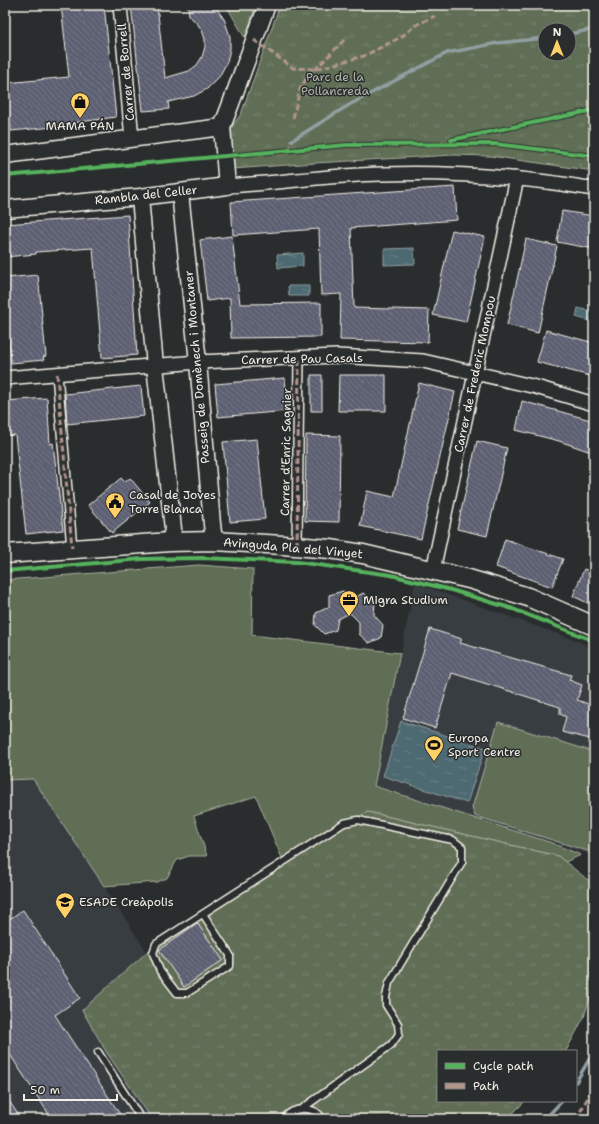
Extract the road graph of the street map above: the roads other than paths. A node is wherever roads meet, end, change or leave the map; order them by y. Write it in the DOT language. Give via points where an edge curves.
graph roads {
  1 [pos="120,5"];
  2 [pos="267,5"];
  3 [pos="222,127"];
  4 [pos="132,139"];
  5 [pos="5,155"];
  6 [pos="517,178"];
  7 [pos="227,186"];
  8 [pos="594,189"];
  9 [pos="180,193"];
  10 [pos="140,197"];
  11 [pos="5,209"];
  12 [pos="299,358"];
  13 [pos="198,362"];
  14 [pos="155,366"];
  15 [pos="57,374"];
  16 [pos="475,374"];
  17 [pos="5,378"];
  18 [pos="594,404"];
  19 [pos="214,541"];
  20 [pos="170,542"];
  21 [pos="296,546"];
  22 [pos="72,548"];
  23 [pos="5,554"];
  24 [pos="433,570"];
  25 [pos="594,626"];
  26 [pos="203,914"];
  27 [pos="98,1052"];
  28 [pos="303,1108"];
  29 [pos="141,1119"];
  30 [pos="282,1119"];
  31 [pos="323,1119"];
  1 -- 4 [label="street, Carrer de Borrell"];
  2 -- 3 [label="street"];
  3 -- 4 [label="street"];
  3 -- 7 [label="street"];
  4 -- 5 [label="street"];
  6 -- 7 [label="street" via="382,174"];
  6 -- 8 [label="street"];
  6 -- 16 [label="street, Carrer de Frederic Mompou"];
  7 -- 9 [label="street, Rambla del Celler"];
  9 -- 10 [label="street, Rambla del Celler"];
  9 -- 13 [label="street, Passeig de Domènech i Montaner"];
  10 -- 11 [label="street, Rambla del Celler"];
  10 -- 14 [label="street"];
  12 -- 13 [label="street, Carrer de Pau Casals"];
  12 -- 16 [label="street, Carrer de Pau Casals" via="337,356 423,361"];
  12 -- 21 [label="street, Carrer d'Enric Sagnier"];
  13 -- 14 [label="street, Carrer de Pau Casals"];
  13 -- 19 [label="street, Passeig de Domènech i Montaner"];
  14 -- 15 [label="street, Carrer de Pau Casals"];
  14 -- 20 [label="street" via="173,528"];
  15 -- 17 [label="street, Carrer de Pau Casals"];
  15 -- 22 [label="street"];
  16 -- 18 [label="street, Carrer de Pau Casals" via="536,387"];
  16 -- 24 [label="street, Carrer de Frederic Mompou"];
  19 -- 20 [label="main road, Avinguda Pla del Vinyet"];
  19 -- 21 [label="main road, Avinguda Pla del Vinyet"];
  20 -- 22 [label="main road, Avinguda Pla del Vinyet"];
  21 -- 24 [label="main road, Avinguda Pla del Vinyet" via="363,554"];
  22 -- 23 [label="main road, Avinguda Pla del Vinyet"];
  24 -- 25 [label="main road, Avinguda Pla del Vinyet" via="528,597"];
  26 -- 26 [label="lane" via="156,944 153,953 160,971 176,993 186,993 230,966 230,955"];
  26 -- 28 [label="lane" via="344,823 358,820 453,840 462,847 462,862 389,984 386,1005 398,1024 399,1034 391,1045"];
  27 -- 29 [label="lane"];
  28 -- 30 [label="lane" via="291,1111"];
  28 -- 31 [label="lane" via="313,1110"];
}
